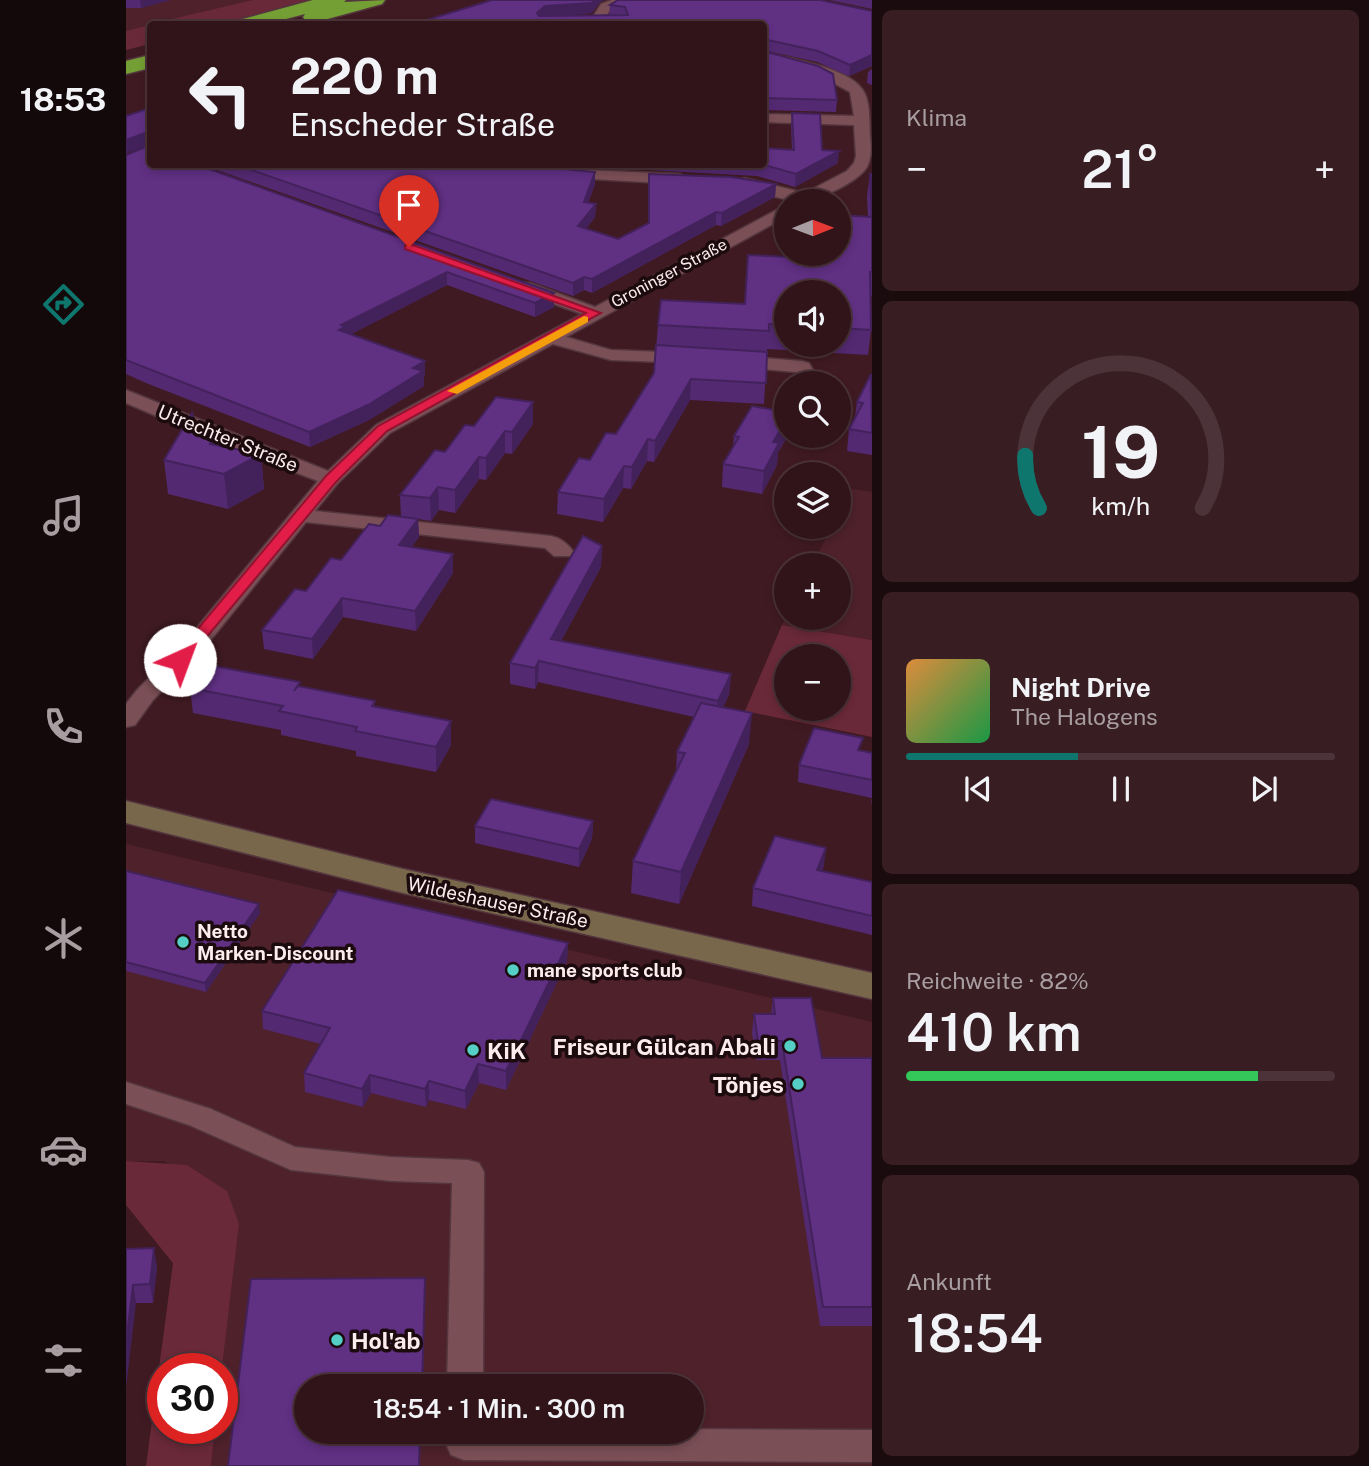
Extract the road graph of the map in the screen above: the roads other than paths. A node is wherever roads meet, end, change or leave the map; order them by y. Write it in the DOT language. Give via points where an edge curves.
graph roads {
  1 [pos="336,0"];
  2 [pos="375,0"];
  3 [pos="624,0"];
  4 [pos="257,21"];
  5 [pos="296,21"];
  6 [pos="597,21"];
  7 [pos="147,51"];
  8 [pos="126,57"];
  9 [pos="767,57"];
  10 [pos="147,62"];
  11 [pos="126,68"];
  12 [pos="855,84"];
  13 [pos="872,93"];
  14 [pos="767,118"];
  15 [pos="861,121"];
  16 [pos="868,156"];
  17 [pos="546,172"];
  18 [pos="700,180"];
  19 [pos="724,181"];
  20 [pos="774,189"];
  21 [pos="824,189"];
  22 [pos="774,217"];
  23 [pos="503,280"];
  24 [pos="596,313"];
  25 [pos="553,338"];
  26 [pos="805,371"];
  27 [pos="126,396"];
  28 [pos="331,479"];
  29 [pos="299,516"];
  30 [pos="562,551"];
  31 [pos="126,720"];
  32 [pos="126,812"];
  33 [pos="872,986"];
  34 [pos="126,1093"];
  35 [pos="465,1374"];
  36 [pos="464,1444"];
  37 [pos="872,1446"];
  1 -- 4 [label="highway"];
  2 -- 5 [label="highway"];
  3 -- 6 [label="street" via="605,7"];
  7 -- 8 [label="highway"];
  9 -- 12 [label="street"];
  10 -- 11 [label="highway"];
  12 -- 13 [label="street"];
  12 -- 15 [label="street"];
  14 -- 15 [label="street"];
  15 -- 16 [label="street"];
  16 -- 21 [label="street" via="852,174"];
  17 -- 18 [label="street"];
  19 -- 20 [label="street"];
  22 -- 24 [label="street, Groninger Straße"];
  23 -- 24 [label="street"];
  24 -- 25 [label="street, Groninger Straße"];
  25 -- 26 [label="street" via="611,355 802,367"];
  25 -- 28 [label="street, Groninger Straße" via="383,429"];
  27 -- 28 [label="street, Utrechter Straße"];
  28 -- 29 [label="street, Groninger Straße"];
  29 -- 30 [label="street" via="551,541"];
  29 -- 31 [label="street, Groninger Straße" via="197,642"];
  32 -- 33 [label="main road, Wildeshauser Straße" via="403,881"];
  34 -- 35 [label="street" via="200,1117 291,1158 468,1172"];
  36 -- 37 [label="street"];
}
